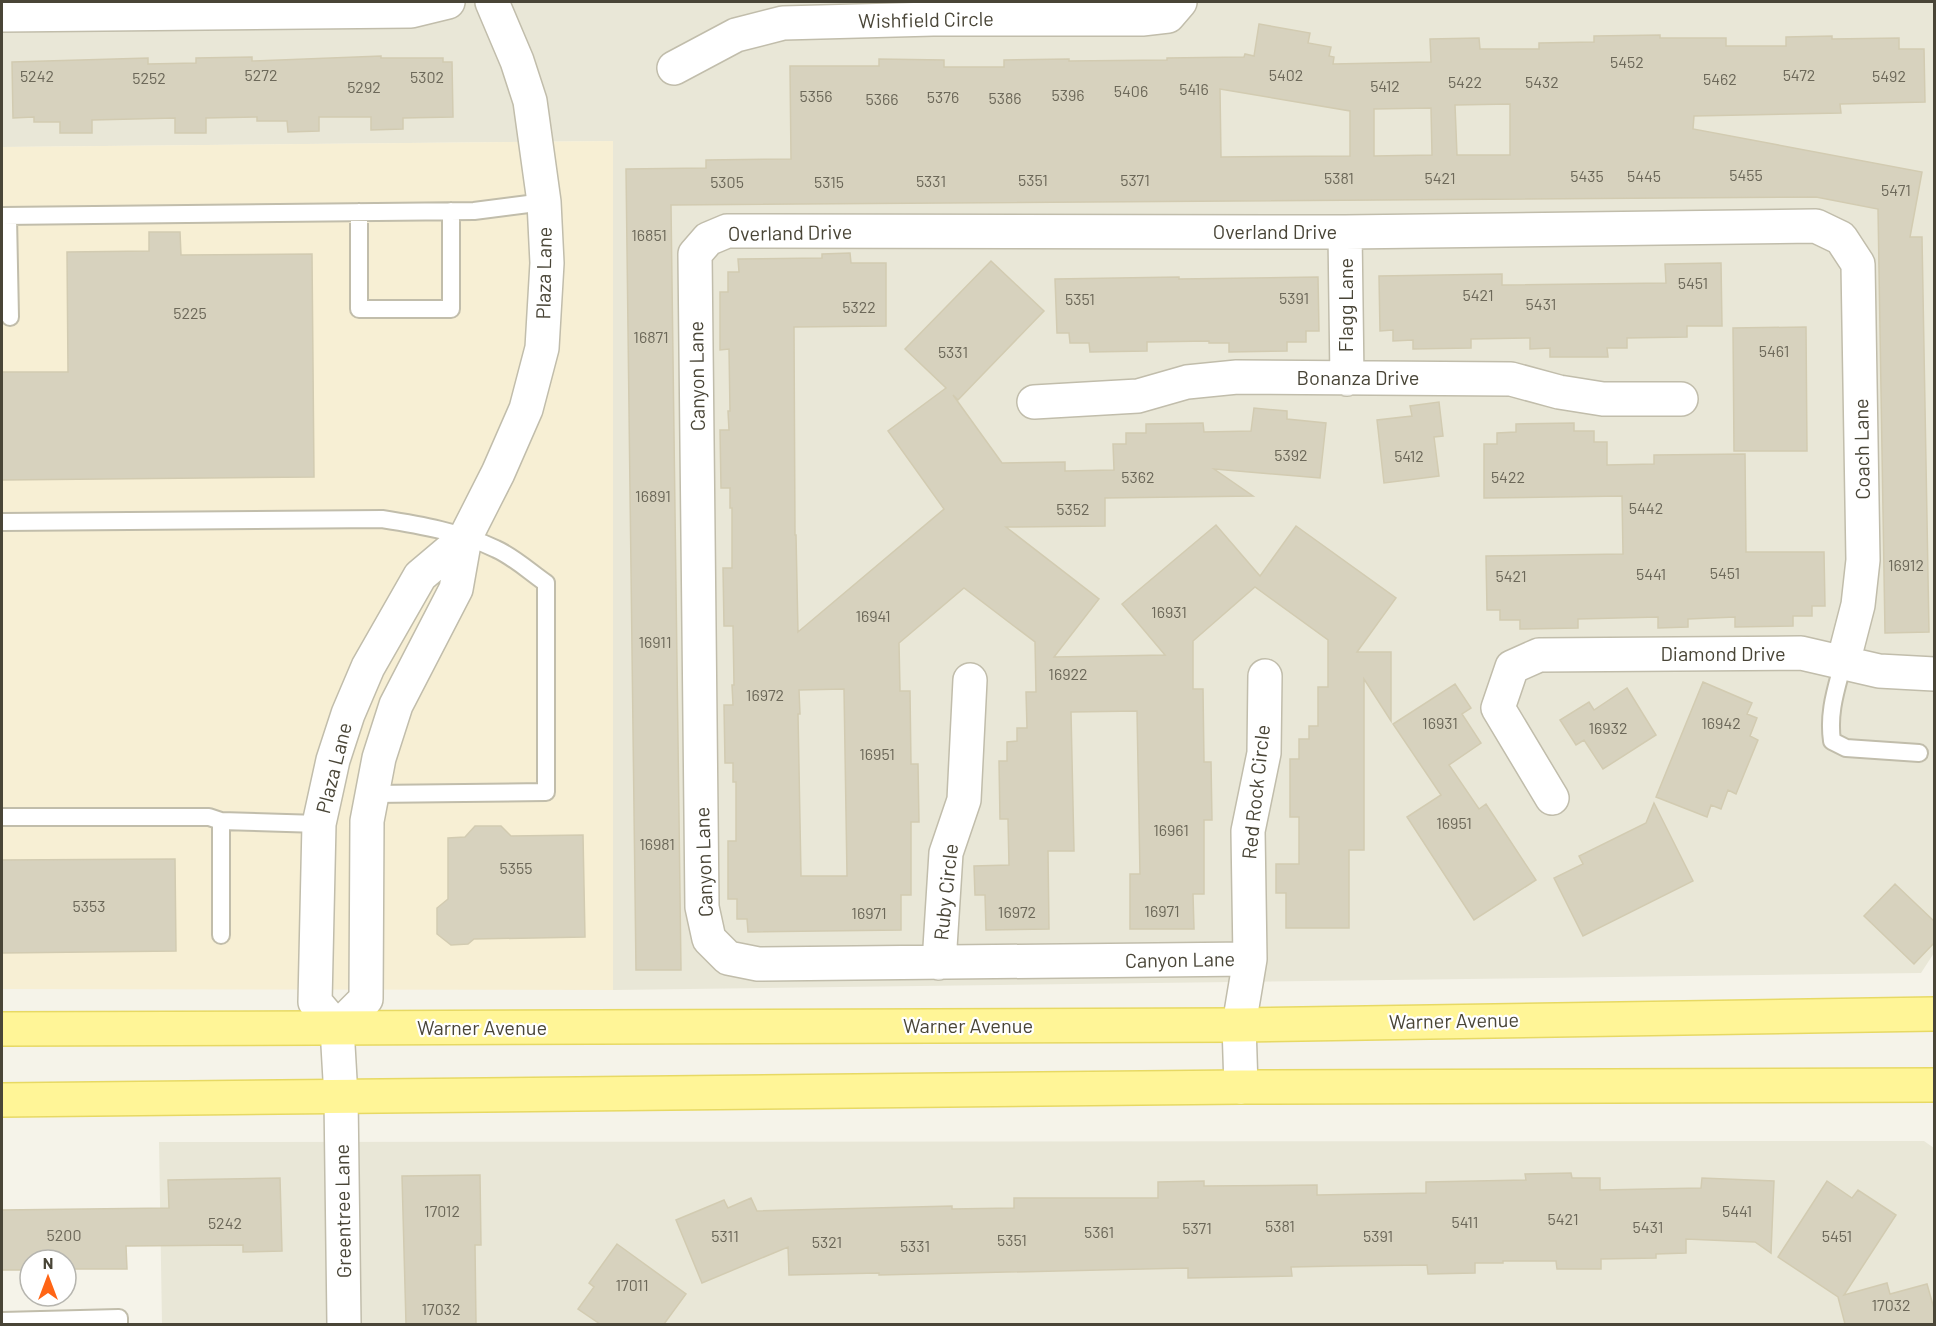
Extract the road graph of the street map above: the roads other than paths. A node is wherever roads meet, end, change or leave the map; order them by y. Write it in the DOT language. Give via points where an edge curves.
graph roads {
  1 [pos="448,2"];
  2 [pos="492,2"];
  3 [pos="1180,2"];
  4 [pos="133,8"];
  5 [pos="933,10"];
  6 [pos="2,15"];
  7 [pos="674,68"];
  8 [pos="544,202"];
  9 [pos="359,212"];
  10 [pos="451,212"];
  11 [pos="4,216"];
  12 [pos="1346,232"];
  13 [pos="1841,238"];
  14 [pos="708,239"];
  15 [pos="10,317"];
  16 [pos="1347,379"];
  17 [pos="1681,399"];
  18 [pos="1034,402"];
  19 [pos="2,522"];
  20 [pos="465,538"];
  21 [pos="1843,663"];
  22 [pos="1935,674"];
  23 [pos="1265,676"];
  24 [pos="970,680"];
  25 [pos="1919,753"];
  26 [pos="372,794"];
  27 [pos="1552,798"];
  28 [pos="2,817"];
  29 [pos="221,821"];
  30 [pos="319,824"];
  31 [pos="221,935"];
  32 [pos="1250,960"];
  33 [pos="939,963"];
  34 [pos="1935,1014"];
  35 [pos="1239,1025"];
  36 [pos="338,1028"];
  37 [pos="2,1029"];
  38 [pos="1935,1085"];
  39 [pos="1241,1087"];
  40 [pos="341,1097"];
  41 [pos="2,1100"];
  42 [pos="2,1321"];
  43 [pos="22,1322"];
  44 [pos="119,1324"];
  45 [pos="344,1324"];
  1 -- 4 [label="street" via="411,11"];
  2 -- 8 [label="street, Plaza Lane" via="518,61 530,101"];
  3 -- 5 [label="street, Wishfield Circle" via="1168,16 1142,19"];
  4 -- 6 [label="street"];
  5 -- 7 [label="street, Wishfield Circle" via="783,23 736,35"];
  8 -- 10 [label="lane"];
  8 -- 20 [label="street, Plaza Lane" via="547,263 542,348 526,409"];
  9 -- 10 [label="lane"];
  9 -- 10 [label="lane" via="359,309 451,309"];
  9 -- 11 [label="lane"];
  11 -- 15 [label="lane"];
  12 -- 13 [label="street, Overland Drive" via="1816,226"];
  12 -- 14 [label="street, Overland Drive" via="727,231"];
  12 -- 16 [label="street, Flagg Lane"];
  13 -- 21 [label="street, Coach Lane" via="1858,264 1863,560 1858,605"];
  14 -- 33 [label="street, Canyon Lane" via="695,254 702,907 709,939 728,958 758,964"];
  16 -- 17 [label="street, Bonanza Drive" via="1512,379 1603,399"];
  16 -- 18 [label="street, Bonanza Drive" via="1237,377 1188,382 1138,396"];
  19 -- 20 [label="lane" via="382,519"];
  20 -- 26 [label="street, Plaza Lane" via="456,588 396,705"];
  20 -- 26 [label="lane" via="497,549 546,584 546,792"];
  20 -- 30 [label="street, Plaza Lane" via="420,576 368,667 333,760"];
  21 -- 22 [label="street, Diamond Drive" via="1879,671"];
  21 -- 25 [label="lane" via="1831,708 1832,741 1846,748"];
  21 -- 27 [label="street, Diamond Drive" via="1801,653 1539,655 1512,667 1498,708"];
  23 -- 32 [label="street, Red Rock Circle" via="1264,753 1248,831"];
  24 -- 33 [label="street, Ruby Circle" via="964,800 946,853"];
  26 -- 36 [label="street, Plaza Lane" via="367,821 366,999"];
  28 -- 29 [label="lane" via="209,817"];
  29 -- 30 [label="lane"];
  29 -- 31 [label="lane"];
  30 -- 36 [label="street, Plaza Lane" via="315,1002"];
  32 -- 33 [label="street, Canyon Lane"];
  32 -- 35 [label="street, Red Rock Circle"];
  34 -- 35 [label="main road, Warner Avenue"];
  35 -- 36 [label="main road, Warner Avenue"];
  35 -- 39 [label="street, Red Rock Circle"];
  36 -- 37 [label="main road, Warner Avenue"];
  36 -- 40 [label="street"];
  38 -- 39 [label="main road"];
  39 -- 40 [label="main road"];
  40 -- 41 [label="main road"];
  40 -- 45 [label="street, Greentree Lane"];
  42 -- 43 [label="lane"];
  43 -- 44 [label="lane" via="119,1318"];
}
